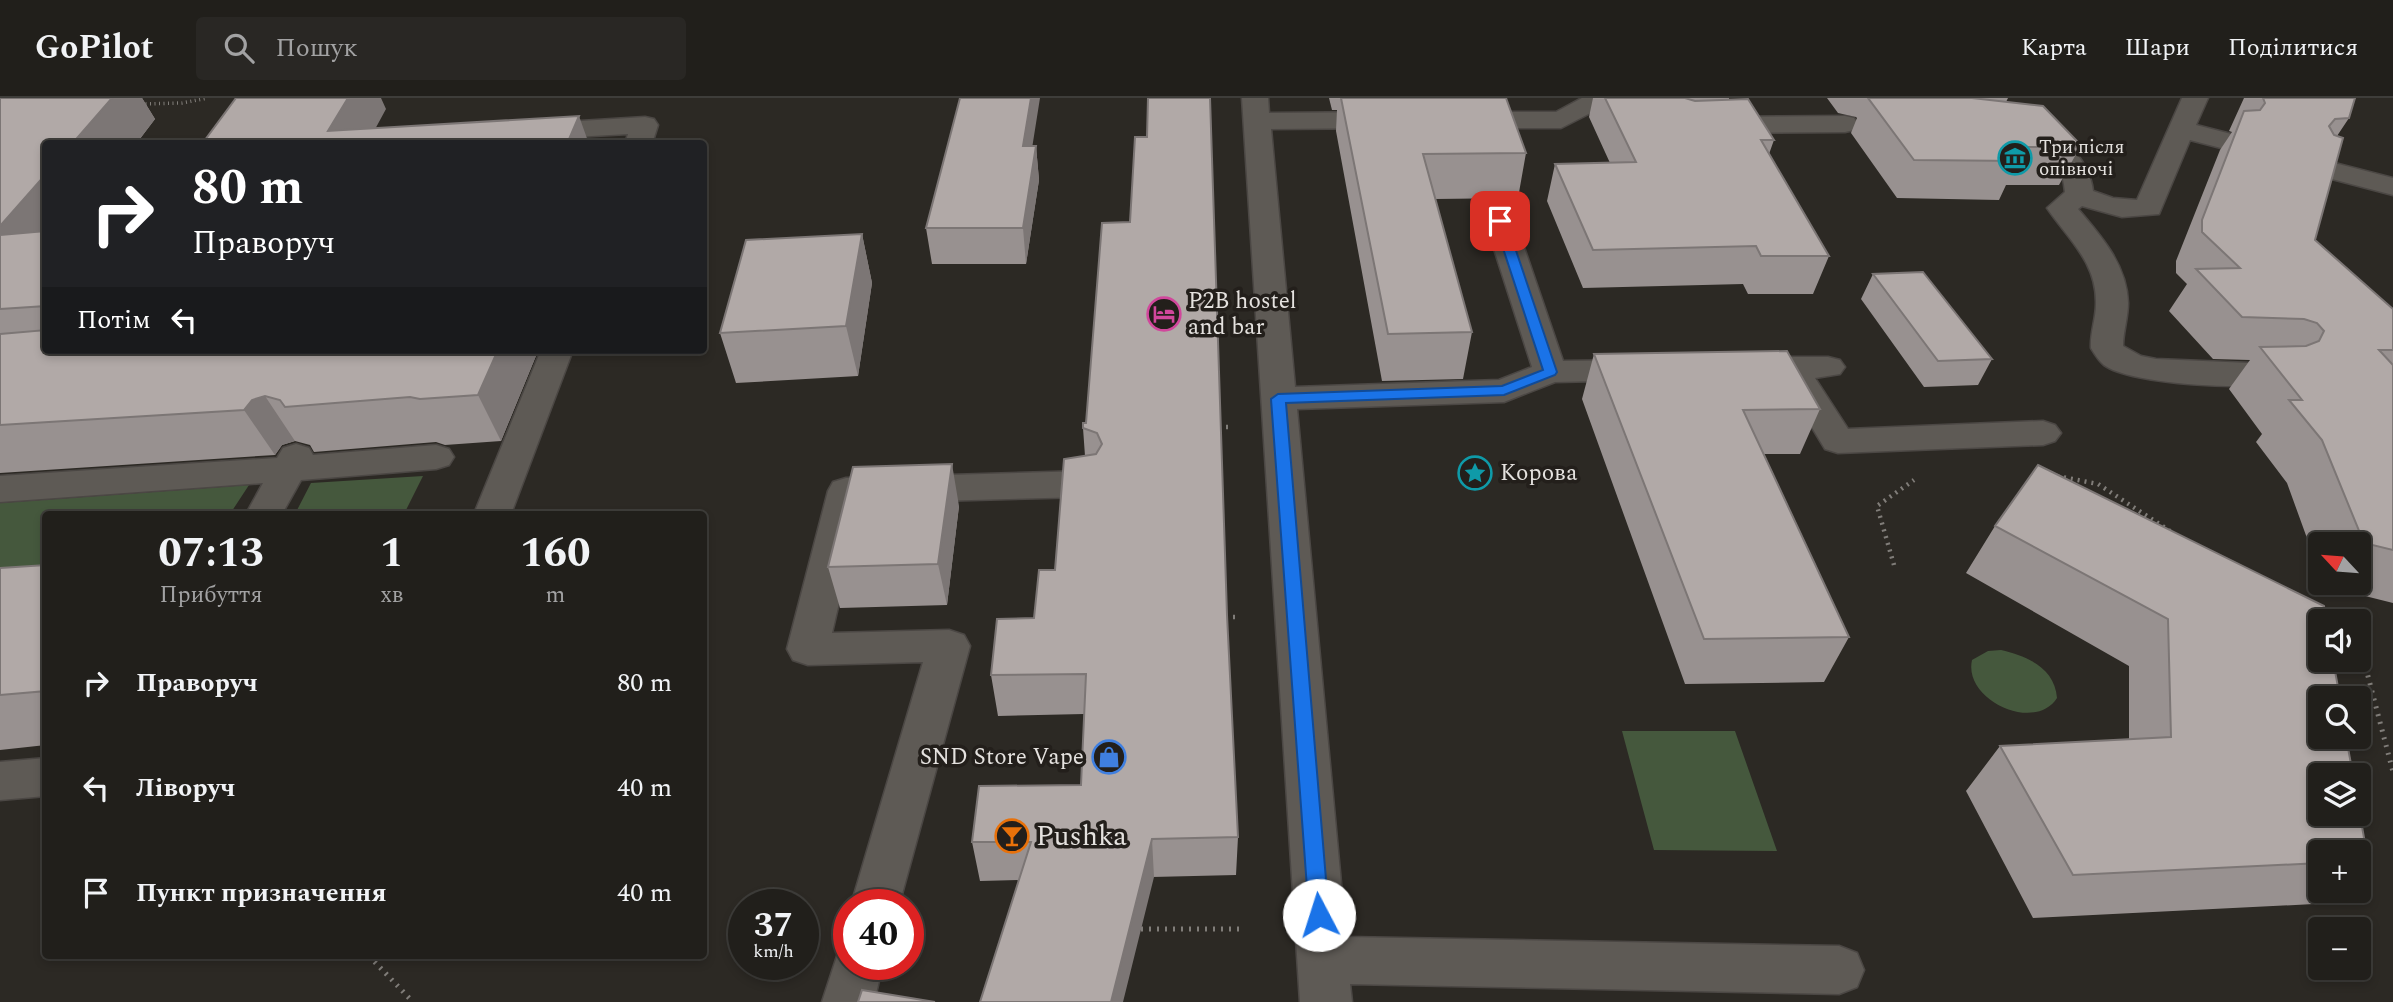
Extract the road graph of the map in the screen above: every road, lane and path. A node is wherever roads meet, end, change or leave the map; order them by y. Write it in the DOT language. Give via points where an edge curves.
graph roads {
  1 [pos="208,98"];
  2 [pos="1601,98"];
  3 [pos="2195,98"];
  4 [pos="141,104"];
  5 [pos="1256,110"];
  6 [pos="1408,120"];
  7 [pos="1434,120"];
  8 [pos="1537,120"];
  9 [pos="1592,124"];
  10 [pos="1845,124"];
  11 [pos="1685,126"];
  12 [pos="2006,127"];
  13 [pos="2181,128"];
  14 [pos="466,140"];
  15 [pos="639,140"];
  16 [pos="2225,141"];
  17 [pos="2319,167"];
  18 [pos="2393,187"];
  19 [pos="2080,195"];
  20 [pos="1500,221"];
  21 [pos="555,354"];
  22 [pos="1828,367"];
  23 [pos="1791,368"];
  24 [pos="1711,369"];
  25 [pos="1671,370"];
  26 [pos="1550,372"];
  27 [pos="2273,375"];
  28 [pos="1278,399"];
  29 [pos="1219,427"];
  30 [pos="1232,427"];
  31 [pos="2043,433"];
  32 [pos="436,457"];
  33 [pos="293,462"];
  34 [pos="2043,474"];
  35 [pos="1917,478"];
  36 [pos="1085,484"];
  37 [pos="0,489"];
  38 [pos="266,511"];
  39 [pos="493,511"];
  40 [pos="2180,537"];
  41 [pos="1894,565"];
  42 [pos="1226,617"];
  43 [pos="1237,617"];
  44 [pos="2367,672"];
  45 [pos="2393,772"];
  46 [pos="42,777"];
  47 [pos="0,781"];
  48 [pos="880,889"];
  49 [pos="1141,929"];
  50 [pos="1244,929"];
  51 [pos="372,959"];
  52 [pos="1839,970"];
  53 [pos="854,980"];
  54 [pos="1324,981"];
  55 [pos="413,1002"];
  56 [pos="848,1002"];
  1 -- 4 [label="path"];
  2 -- 8 [label="street" via="1560,120"];
  3 -- 13 [label="street"];
  5 -- 6 [label="street"];
  5 -- 28 [label="street"];
  7 -- 8 [label="street"];
  8 -- 9 [label="street"];
  10 -- 11 [label="street"];
  12 -- 19 [label="street" via="2059,148 2079,181"];
  13 -- 16 [label="street"];
  13 -- 19 [label="street" via="2149,208 2108,206"];
  14 -- 15 [label="street" via="468,135 645,125"];
  17 -- 18 [label="street"];
  19 -- 27 [label="street" via="2061,208 2098,251 2113,292 2106,347 2113,358 2167,371"];
  20 -- 26 [label="street"];
  21 -- 39 [label="street"];
  22 -- 23 [label="street"];
  23 -- 24 [label="street"];
  23 -- 31 [label="street" via="1838,441"];
  25 -- 26 [label="street"];
  26 -- 28 [label="street" via="1504,391"];
  28 -- 54 [label="street"];
  29 -- 30 [label="path"];
  32 -- 33 [label="street"];
  33 -- 37 [label="street"];
  33 -- 38 [label="street"];
  34 -- 40 [label="path" via="2098,484"];
  35 -- 41 [label="path" via="1877,506"];
  36 -- 48 [label="street" via="846,491 808,649 949,646"];
  42 -- 43 [label="path"];
  44 -- 45 [label="path"];
  46 -- 47 [label="street"];
  49 -- 50 [label="path"];
  51 -- 55 [label="path"];
  52 -- 54 [label="street"];
  53 -- 56 [label="street"];
}
